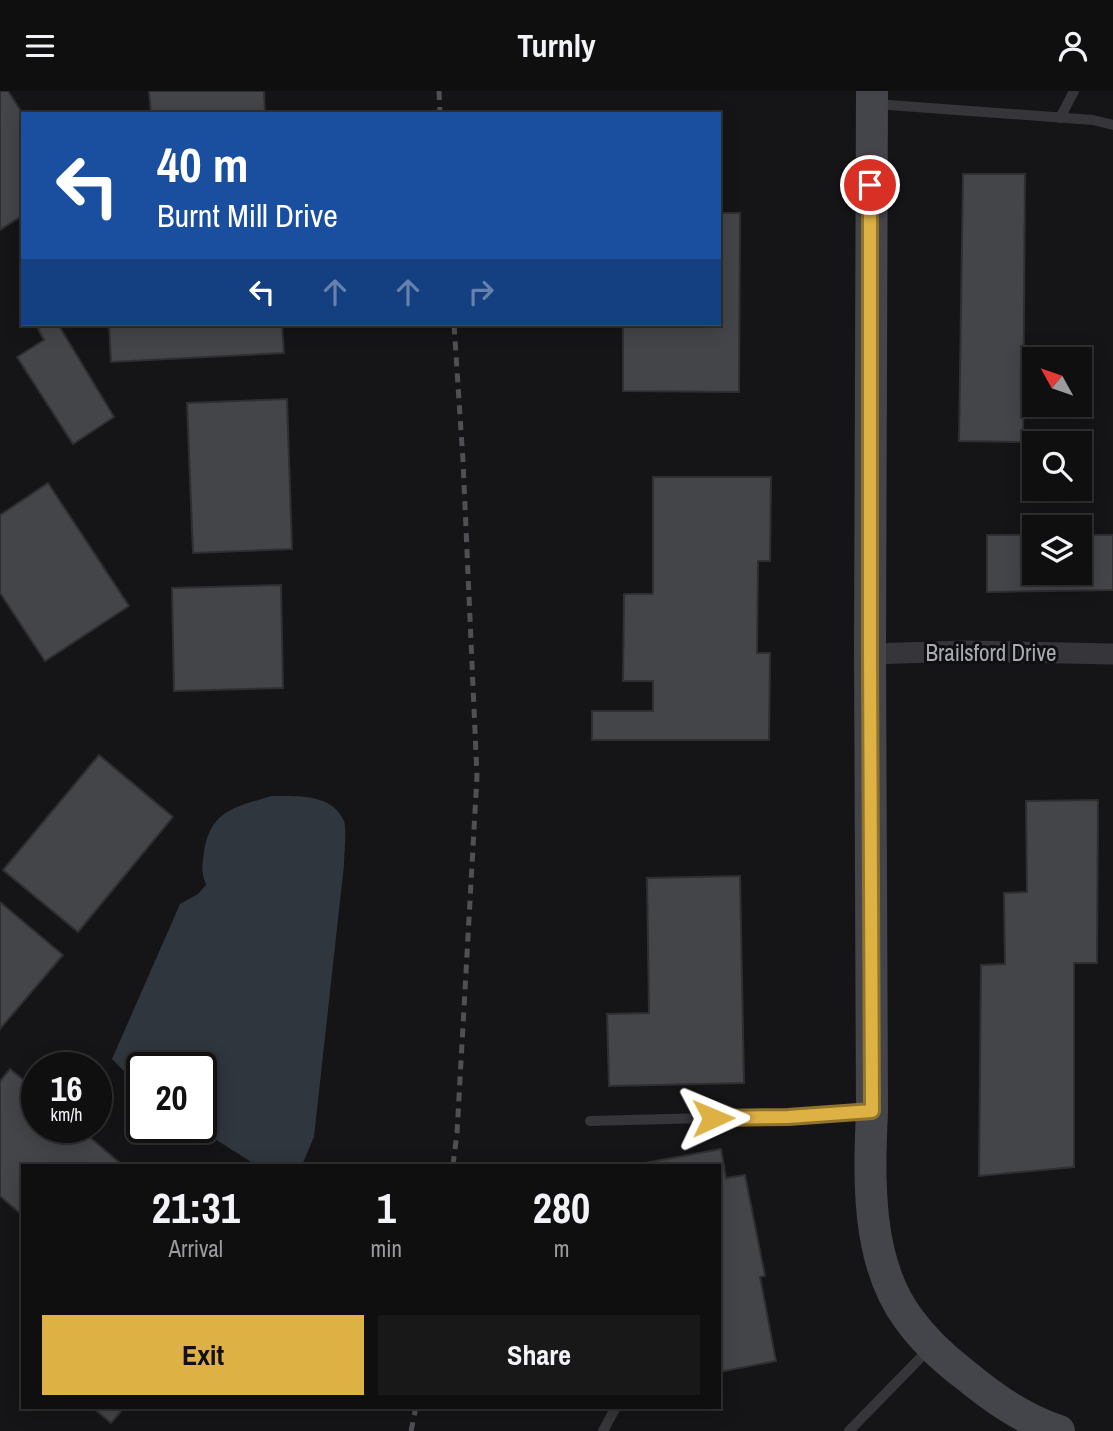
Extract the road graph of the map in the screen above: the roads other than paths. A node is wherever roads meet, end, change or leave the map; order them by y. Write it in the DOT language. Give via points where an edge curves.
graph roads {
  1 [pos="1074,91"];
  2 [pos="872,97"];
  3 [pos="1060,118"];
  4 [pos="1113,125"];
  5 [pos="870,654"];
  6 [pos="1113,654"];
  7 [pos="872,1111"];
  8 [pos="590,1121"];
  9 [pos="932,1346"];
  10 [pos="615,1409"];
  11 [pos="603,1431"];
  12 [pos="849,1431"];
  13 [pos="1059,1431"];
  1 -- 3 [label="lane"];
  2 -- 3 [label="lane"];
  2 -- 5 [label="street"];
  3 -- 4 [label="lane"];
  5 -- 6 [label="street, Brailsford Drive"];
  5 -- 7 [label="street"];
  7 -- 8 [label="lane"];
  7 -- 9 [label="street" via="871,1201 876,1238 897,1299"];
  9 -- 12 [label="lane"];
  9 -- 13 [label="street" via="991,1397"];
  10 -- 11 [label="lane"];
}
